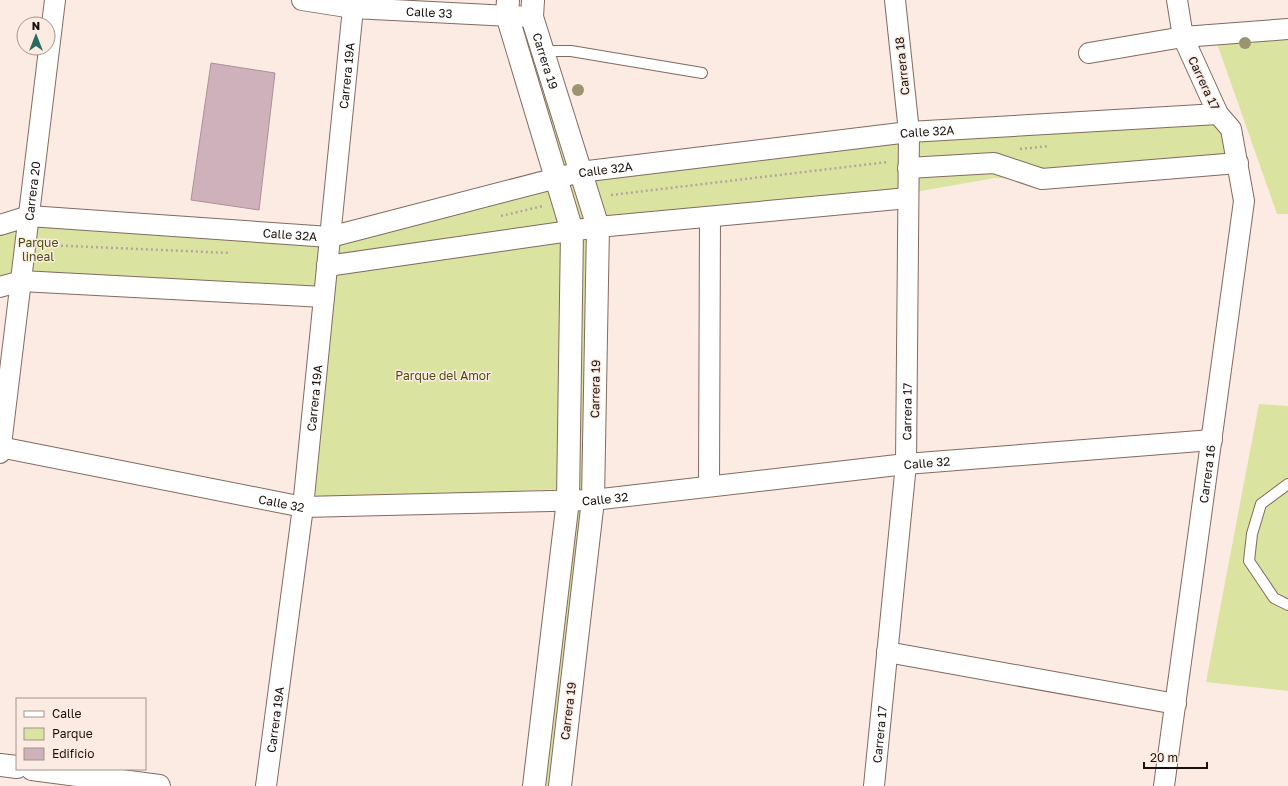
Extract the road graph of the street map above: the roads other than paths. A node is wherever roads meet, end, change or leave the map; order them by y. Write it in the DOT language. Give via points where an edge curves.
graph roads {
  1 [pos="55,0"];
  2 [pos="302,0"];
  3 [pos="895,0"];
  4 [pos="1177,0"];
  5 [pos="353,8"];
  6 [pos="508,8"];
  7 [pos="533,9"];
  8 [pos="1288,29"];
  9 [pos="1183,37"];
  10 [pos="543,51"];
  11 [pos="1088,53"];
  12 [pos="702,73"];
  13 [pos="1218,114"];
  14 [pos="909,132"];
  15 [pos="1238,163"];
  16 [pos="908,164"];
  17 [pos="580,172"];
  18 [pos="557,177"];
  19 [pos="908,198"];
  20 [pos="29,216"];
  21 [pos="710,217"];
  22 [pos="0,225"];
  23 [pos="598,227"];
  24 [pos="572,231"];
  25 [pos="330,237"];
  26 [pos="327,266"];
  27 [pos="21,281"];
  28 [pos="0,287"];
  29 [pos="324,297"];
  30 [pos="1212,440"];
  31 [pos="0,449"];
  32 [pos="906,464"];
  33 [pos="1288,484"];
  34 [pos="709,486"];
  35 [pos="568,500"];
  36 [pos="593,500"];
  37 [pos="303,507"];
  38 [pos="1288,605"];
  39 [pos="887,652"];
  40 [pos="1176,704"];
  41 [pos="0,765"];
  42 [pos="16,767"];
  43 [pos="39,770"];
  44 [pos="159,786"];
  45 [pos="266,786"];
  46 [pos="534,786"];
  47 [pos="560,786"];
  48 [pos="874,786"];
  49 [pos="1164,786"];
  1 -- 20 [label="street, Carrera 20"];
  2 -- 5 [label="street, Calle 33"];
  3 -- 14 [label="street, Carrera 18"];
  4 -- 9 [label="street, Carrera 17"];
  5 -- 6 [label="street, Calle 33"];
  5 -- 25 [label="street, Carrera 19A"];
  6 -- 7 [label="street, Calle 33"];
  6 -- 18 [label="main road, Carrera 19"];
  7 -- 10 [label="main road, Carrera 19"];
  8 -- 9 [label="street"];
  9 -- 11 [label="street"];
  9 -- 13 [label="street, Carrera 17"];
  10 -- 12 [label="lane" via="571,51"];
  10 -- 17 [label="main road, Carrera 19"];
  13 -- 14 [label="street, Calle 32A"];
  13 -- 15 [label="street, Carrera 17" via="1231,129"];
  14 -- 16 [label="street, Carrera 17"];
  14 -- 17 [label="street, Calle 32A"];
  15 -- 16 [label="street" via="1042,179 994,163"];
  15 -- 30 [label="street, Carrera 16" via="1244,201"];
  16 -- 19 [label="street, Carrera 17"];
  17 -- 18 [label="street, Calle 32A"];
  17 -- 23 [label="main road, Carrera 19"];
  18 -- 24 [label="main road, Carrera 19"];
  18 -- 25 [label="street, Calle 32A"];
  19 -- 21 [label="street"];
  19 -- 32 [label="street, Carrera 17"];
  20 -- 22 [label="street, Calle 32A"];
  20 -- 25 [label="street, Calle 32A"];
  20 -- 27 [label="street, Carrera 20"];
  21 -- 23 [label="street"];
  21 -- 34 [label="street"];
  23 -- 24 [label="street"];
  23 -- 36 [label="main road, Carrera 19"];
  24 -- 26 [label="street"];
  24 -- 35 [label="main road, Carrera 19"];
  25 -- 26 [label="street, Carrera 19A"];
  26 -- 29 [label="street, Carrera 19A"];
  27 -- 28 [label="street"];
  27 -- 29 [label="street"];
  27 -- 31 [label="street, Carrera 20"];
  29 -- 37 [label="street, Carrera 19A"];
  30 -- 32 [label="street, Calle 32"];
  30 -- 40 [label="street, Carrera 16"];
  31 -- 37 [label="street, Calle 32"];
  32 -- 34 [label="street, Calle 32"];
  32 -- 39 [label="street, Carrera 17"];
  33 -- 38 [label="lane" via="1261,504 1252,534 1249,560 1274,598"];
  34 -- 36 [label="street, Calle 32"];
  35 -- 36 [label="street, Calle 32"];
  35 -- 37 [label="street, Calle 32"];
  35 -- 46 [label="main road, Carrera 19"];
  36 -- 47 [label="main road, Carrera 19"];
  37 -- 45 [label="street, Carrera 19A"];
  39 -- 40 [label="street"];
  39 -- 48 [label="street, Carrera 17"];
  40 -- 49 [label="street, Carrera 16"];
  41 -- 42 [label="main road"];
  43 -- 44 [label="main road"];
}
